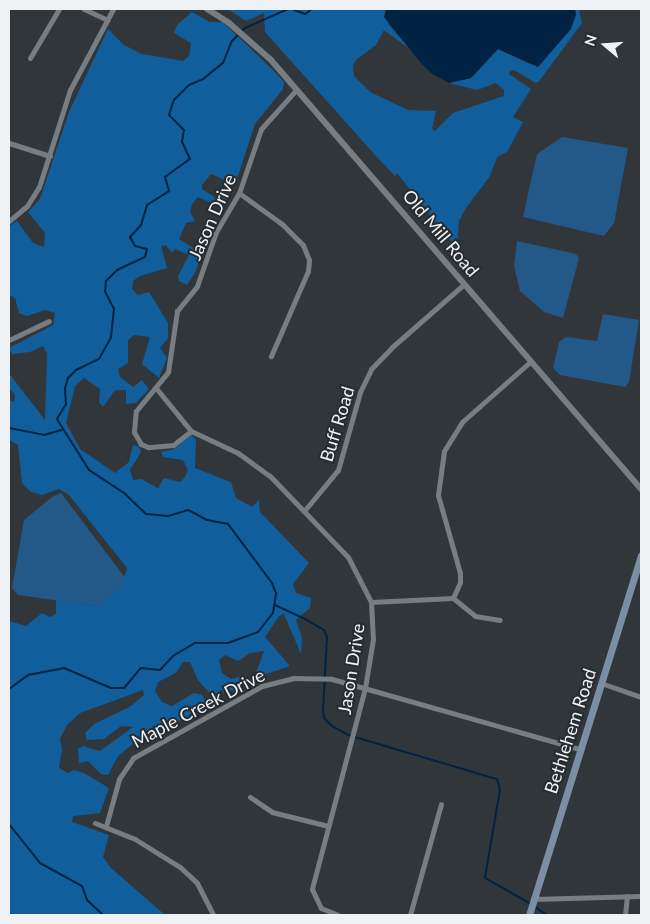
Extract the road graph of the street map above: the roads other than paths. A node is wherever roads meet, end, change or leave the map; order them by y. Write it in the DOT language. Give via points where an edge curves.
graph roads {
  1 [pos="59,9"];
  2 [pos="84,9"];
  3 [pos="113,9"];
  4 [pos="207,9"];
  5 [pos="108,20"];
  6 [pos="30,58"];
  7 [pos="296,90"];
  8 [pos="9,143"];
  9 [pos="50,156"];
  10 [pos="239,193"];
  11 [pos="9,222"];
  12 [pos="464,284"];
  13 [pos="48,321"];
  14 [pos="9,340"];
  15 [pos="271,356"];
  16 [pos="531,361"];
  17 [pos="156,388"];
  18 [pos="191,430"];
  19 [pos="641,488"];
  20 [pos="304,511"];
  21 [pos="641,556"];
  22 [pos="452,598"];
  23 [pos="371,602"];
  24 [pos="500,620"];
  25 [pos="601,683"];
  26 [pos="365,688"];
  27 [pos="641,697"];
  28 [pos="580,749"];
  29 [pos="250,797"];
  30 [pos="441,804"];
  31 [pos="95,823"];
  32 [pos="106,826"];
  33 [pos="328,826"];
  34 [pos="626,896"];
  35 [pos="641,896"];
  36 [pos="533,899"];
  37 [pos="213,915"];
  38 [pos="338,915"];
  39 [pos="410,915"];
  40 [pos="529,915"];
  41 [pos="625,915"];
  1 -- 6 [label="street"];
  2 -- 5 [label="street"];
  3 -- 5 [label="street"];
  4 -- 7 [label="street, Old Mill Road" via="252,42"];
  5 -- 9 [label="street" via="70,90"];
  7 -- 10 [label="street, Jason Drive" via="261,129"];
  7 -- 12 [label="street, Old Mill Road"];
  8 -- 9 [label="street"];
  9 -- 11 [label="street" via="34,197"];
  10 -- 15 [label="street" via="282,224 303,245 309,260 308,271"];
  10 -- 17 [label="street, Jason Drive" via="216,232 197,286 177,311 168,372"];
  12 -- 16 [label="street, Old Mill Road"];
  12 -- 20 [label="street, Buff Road" via="391,348 371,370 360,392 338,470"];
  13 -- 14 [label="street"];
  16 -- 19 [label="street, Old Mill Road"];
  16 -- 22 [label="street" via="462,422 444,451 438,473 438,495 460,573 460,582"];
  17 -- 18 [label="street, Jason Drive"];
  17 -- 18 [label="street, Jason Drive" via="136,410 134,432 141,444 165,448 180,442"];
  18 -- 20 [label="street, Jason Drive" via="253,462"];
  20 -- 23 [label="street, Jason Drive" via="348,557"];
  21 -- 25 [label="main road, Bethlehem Road"];
  22 -- 23 [label="street"];
  22 -- 24 [label="street" via="475,616"];
  23 -- 26 [label="street, Jason Drive" via="373,639"];
  25 -- 27 [label="street"];
  25 -- 28 [label="main road, Bethlehem Road"];
  26 -- 28 [label="street, Maple Creek Drive"];
  26 -- 32 [label="street, Maple Creek Drive" via="332,678 308,676 262,686 133,758 119,779"];
  26 -- 33 [label="street, Jason Drive"];
  28 -- 36 [label="main road, Bethlehem Road"];
  29 -- 33 [label="street" via="272,812"];
  30 -- 39 [label="street"];
  31 -- 32 [label="street"];
  32 -- 37 [label="street" via="145,845 190,875 203,892"];
  33 -- 38 [label="street, Jason Drive" via="312,890 321,908"];
  34 -- 35 [label="street"];
  34 -- 36 [label="street"];
  34 -- 41 [label="street"];
  36 -- 40 [label="main road, Bethlehem Road"];
}
